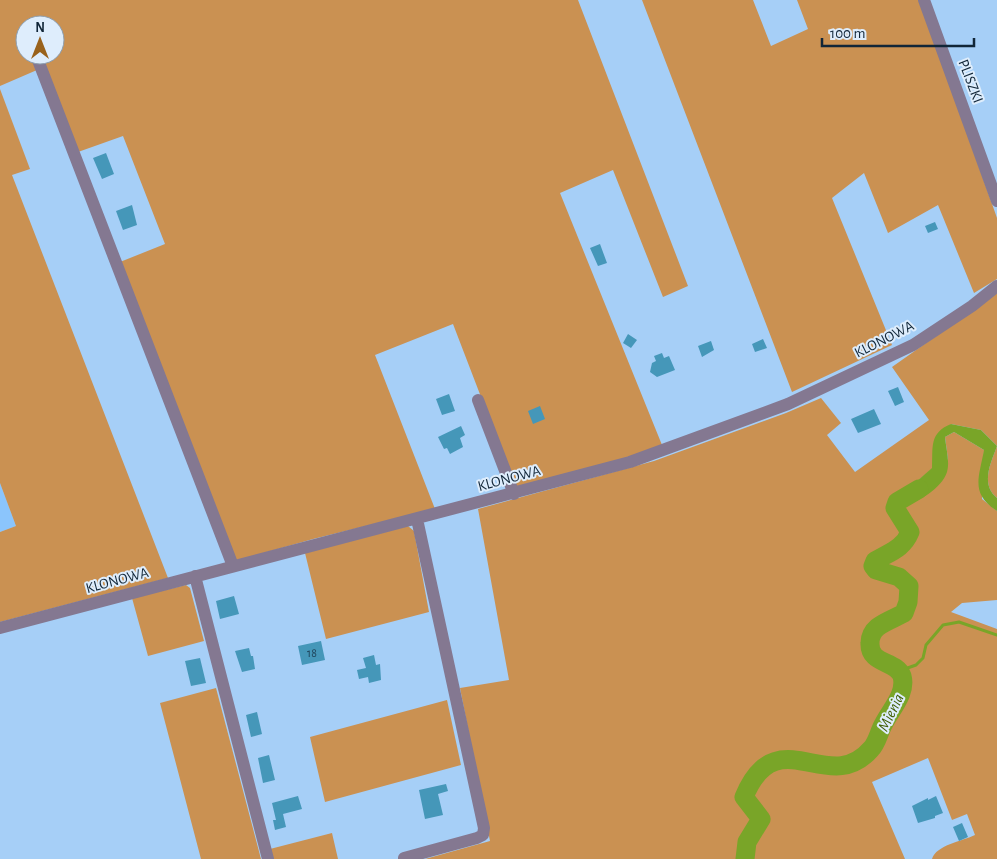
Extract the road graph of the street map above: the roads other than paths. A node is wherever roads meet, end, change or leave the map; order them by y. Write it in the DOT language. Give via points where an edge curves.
graph roads {
  1 [pos="924,0"];
  2 [pos="40,65"];
  3 [pos="997,201"];
  4 [pos="997,286"];
  5 [pos="478,400"];
  6 [pos="514,494"];
  7 [pos="417,519"];
  8 [pos="233,566"];
  9 [pos="195,576"];
  10 [pos="0,628"];
  11 [pos="404,858"];
  12 [pos="268,859"];
  1 -- 3 [label="street, PLISZKI"];
  2 -- 8 [label="street"];
  4 -- 6 [label="street, KLONOWA" via="912,345 788,404 630,462"];
  5 -- 6 [label="street"];
  6 -- 7 [label="street, KLONOWA"];
  7 -- 8 [label="street, KLONOWA"];
  7 -- 11 [label="street" via="484,828 483,834 477,838"];
  8 -- 9 [label="street, KLONOWA"];
  9 -- 10 [label="street, KLONOWA"];
  9 -- 12 [label="street"];
}
